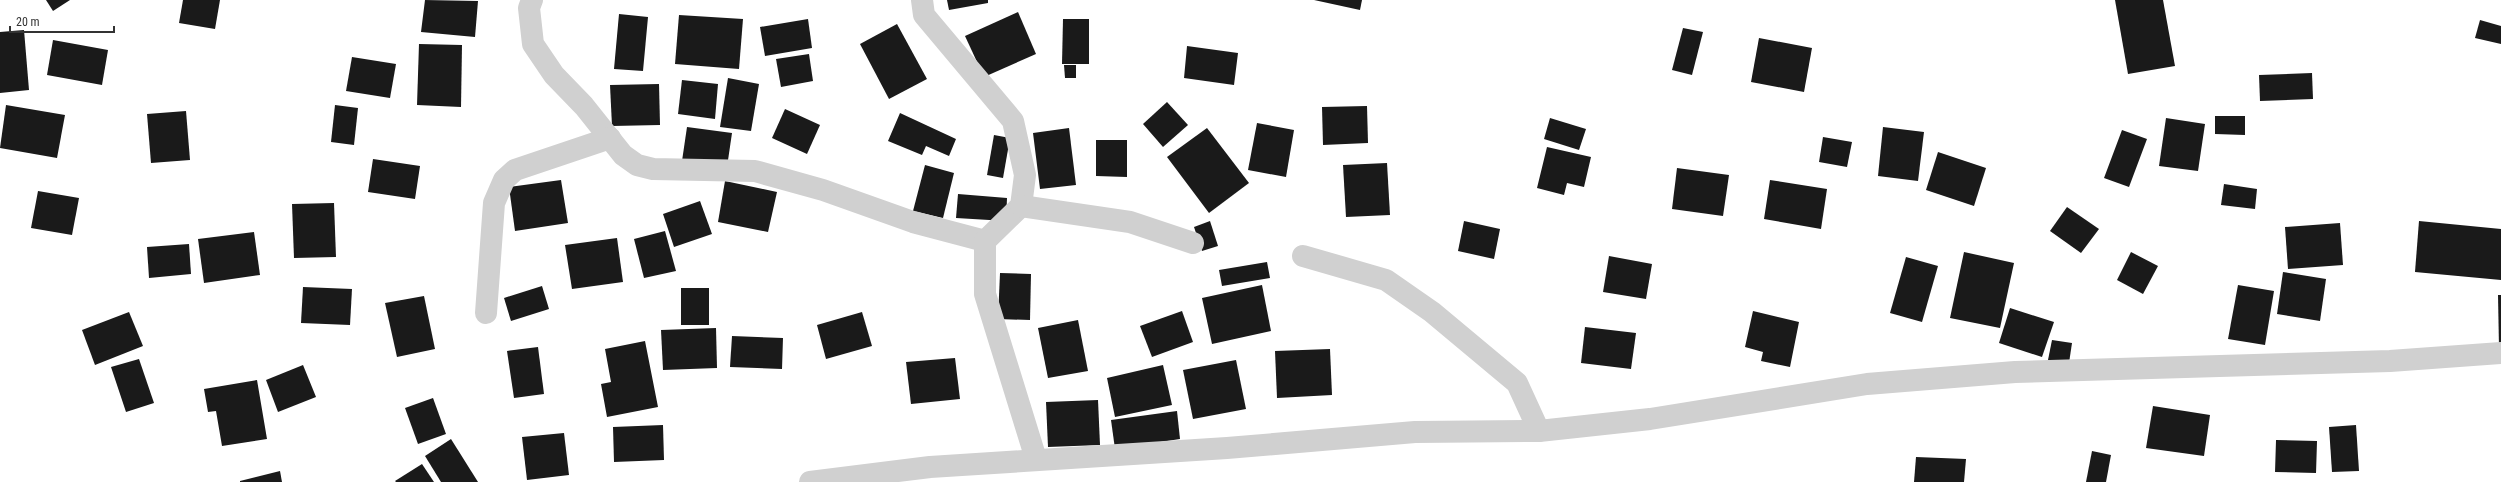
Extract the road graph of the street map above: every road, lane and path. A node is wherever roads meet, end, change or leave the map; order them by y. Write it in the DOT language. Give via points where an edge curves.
graph roads {
  1 [pos="532,0"];
  2 [pos="922,0"];
  3 [pos="610,138"];
  4 [pos="1021,206"];
  5 [pos="984,241"];
  6 [pos="1193,243"];
  7 [pos="1303,256"];
  8 [pos="486,313"];
  9 [pos="2501,353"];
  10 [pos="1539,430"];
  11 [pos="1036,459"];
  12 [pos="810,482"];
  1 -- 3 [label="street" via="529,8 533,44 554,75"];
  2 -- 4 [label="street" via="924,15 1013,121 1025,174"];
  3 -- 5 [label="street" via="623,155 637,165 653,169 755,171 823,190 912,222"];
  3 -- 8 [label="street" via="515,170 504,180 494,203"];
  4 -- 5 [label="street"];
  4 -- 6 [label="street" via="1130,222"];
  5 -- 11 [label="street" via="985,294"];
  7 -- 10 [label="street" via="1386,280 1432,312 1517,383"];
  9 -- 10 [label="street" via="2390,361 2015,372 1867,384 1650,419"];
  10 -- 11 [label="street" via="1415,432 1227,448"];
  11 -- 12 [label="street" via="930,467"];
}
